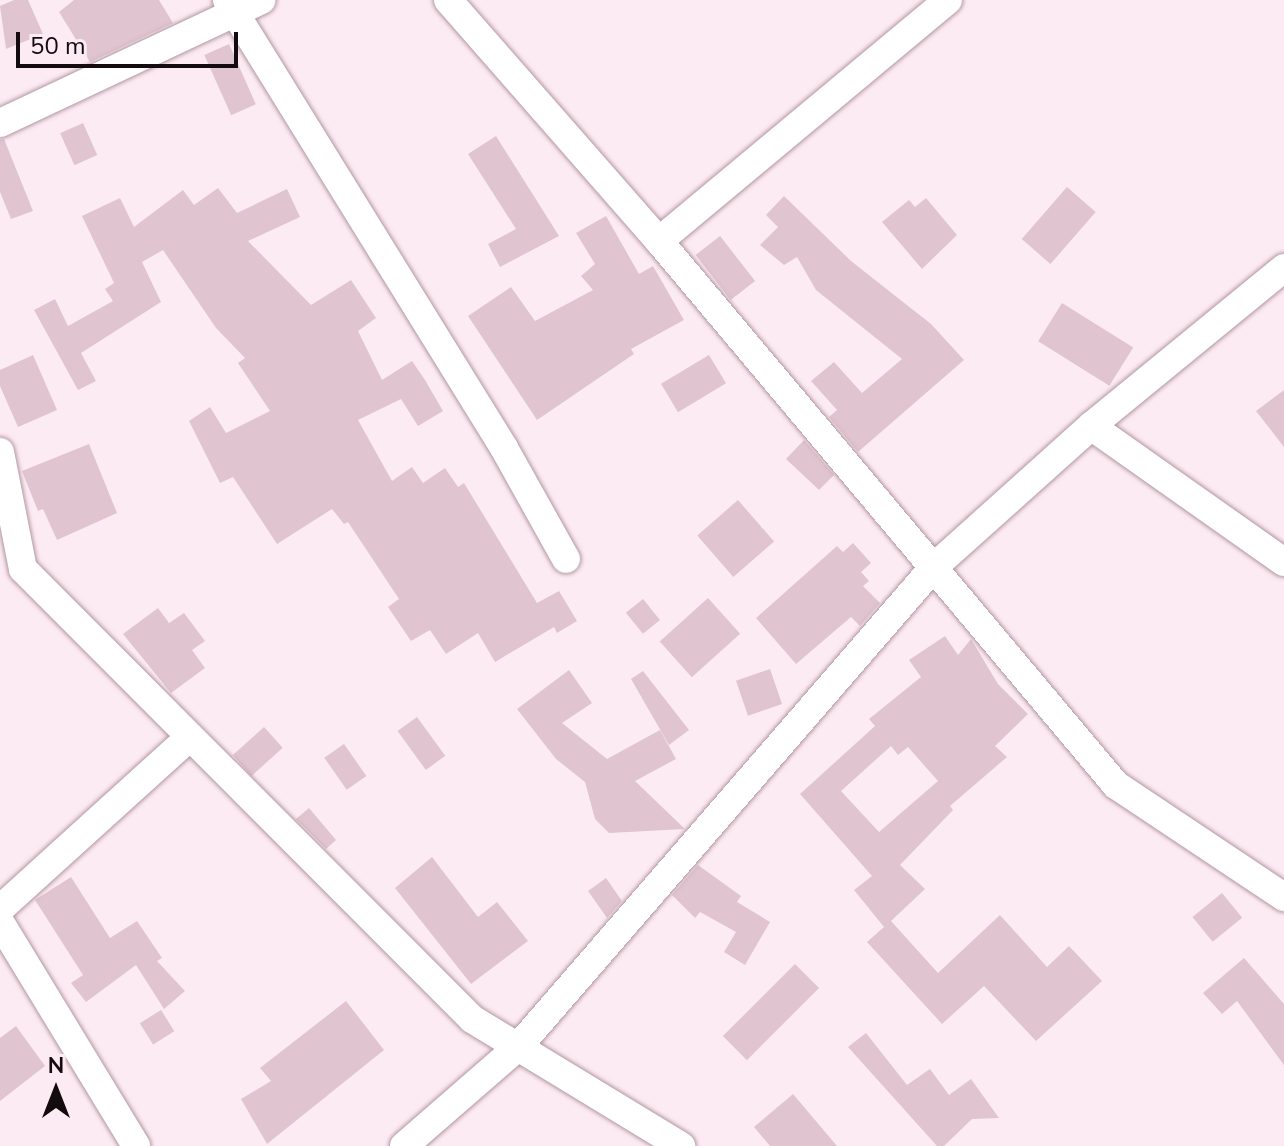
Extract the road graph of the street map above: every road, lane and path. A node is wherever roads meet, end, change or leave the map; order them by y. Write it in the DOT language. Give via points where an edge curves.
graph roads {
  1 [pos="261,0"];
  2 [pos="448,0"];
  3 [pos="948,0"];
  4 [pos="230,6"];
  5 [pos="0,123"];
  6 [pos="659,241"];
  7 [pos="1284,268"];
  8 [pos="1091,426"];
  9 [pos="0,452"];
  10 [pos="566,559"];
  11 [pos="1284,562"];
  12 [pos="934,567"];
  13 [pos="190,737"];
  14 [pos="1284,897"];
  15 [pos="0,909"];
  16 [pos="0,922"];
  17 [pos="518,1047"];
  18 [pos="136,1146"];
  19 [pos="404,1146"];
  20 [pos="681,1146"];
  1 -- 4 [label="street"];
  2 -- 6 [label="street"];
  3 -- 6 [label="street"];
  4 -- 5 [label="street"];
  4 -- 10 [label="street" via="504,448"];
  6 -- 12 [label="street"];
  7 -- 8 [label="street"];
  8 -- 11 [label="street"];
  8 -- 12 [label="street"];
  9 -- 13 [label="street" via="23,569"];
  12 -- 14 [label="street" via="1116,785"];
  12 -- 17 [label="street"];
  13 -- 15 [label="street"];
  13 -- 17 [label="street" via="472,1019"];
  16 -- 18 [label="street"];
  17 -- 19 [label="street"];
  17 -- 20 [label="street"];
}
